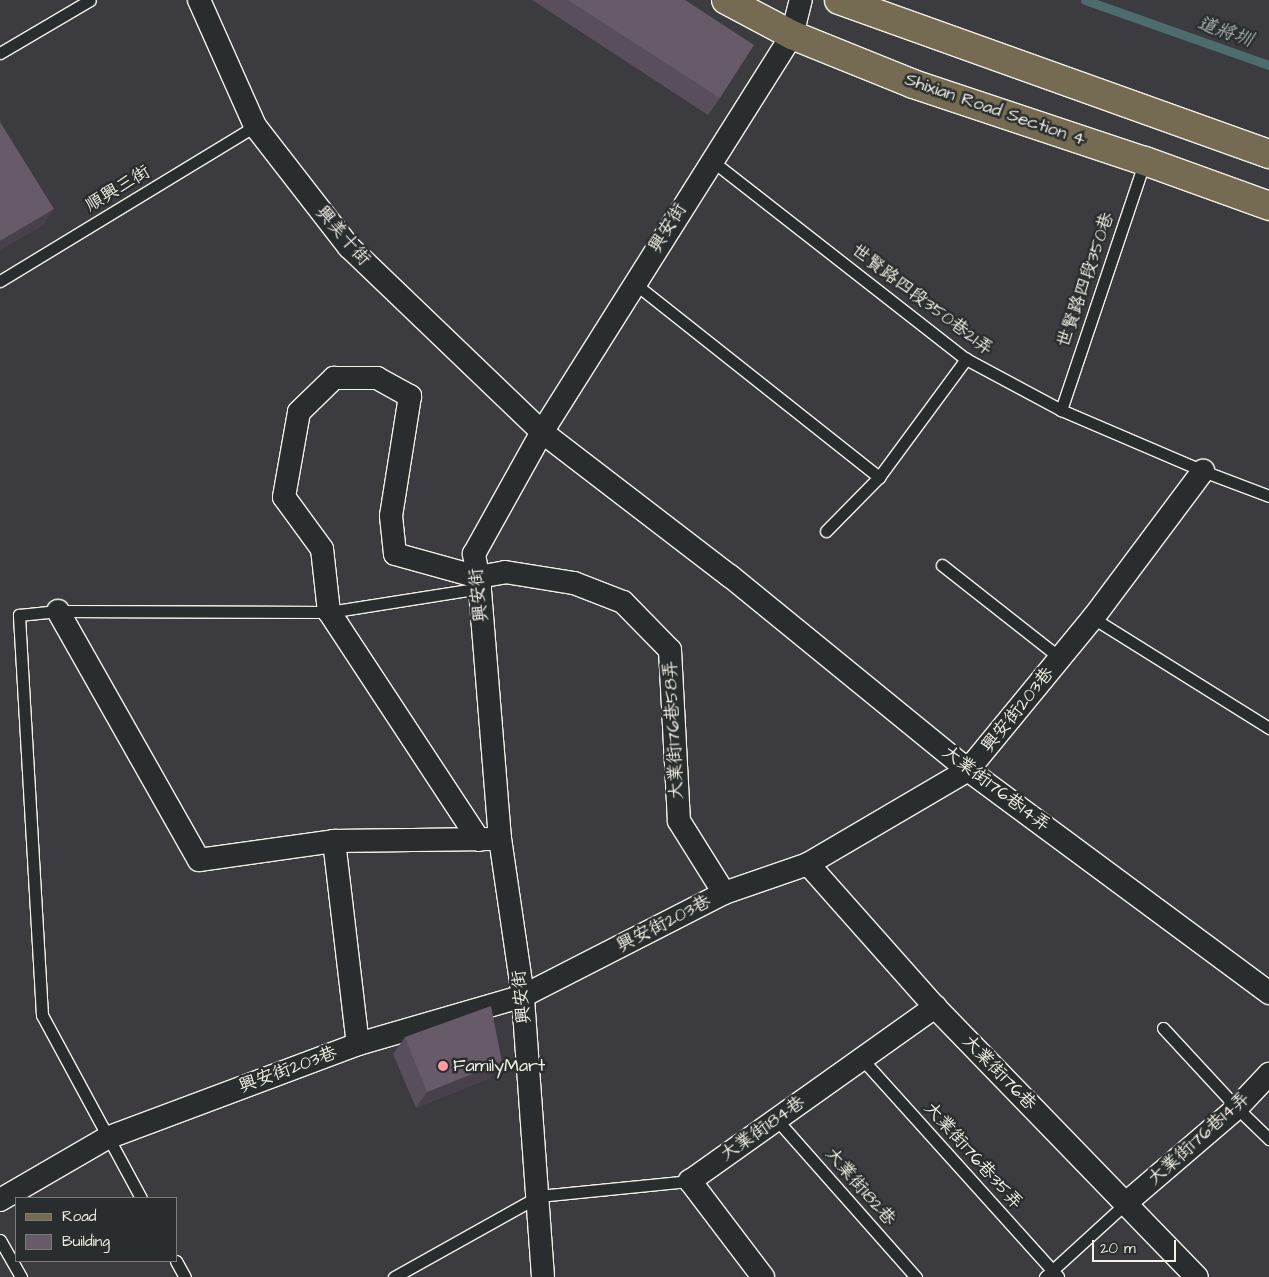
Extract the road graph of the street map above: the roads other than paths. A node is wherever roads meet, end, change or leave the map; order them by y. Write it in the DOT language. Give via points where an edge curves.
graph roads {
  1 [pos="90,0"];
  2 [pos="199,0"];
  3 [pos="726,0"];
  4 [pos="801,0"];
  5 [pos="839,0"];
  6 [pos="792,34"];
  7 [pos="0,53"];
  8 [pos="255,126"];
  9 [pos="1269,154"];
  10 [pos="711,160"];
  11 [pos="1145,161"];
  12 [pos="1269,206"];
  13 [pos="0,281"];
  14 [pos="634,283"];
  15 [pos="966,360"];
  16 [pos="1061,410"];
  17 [pos="542,432"];
  18 [pos="1203,471"];
  19 [pos="879,477"];
  20 [pos="1269,496"];
  21 [pos="826,531"];
  22 [pos="942,565"];
  23 [pos="730,576"];
  24 [pos="479,582"];
  25 [pos="58,611"];
  26 [pos="330,612"];
  27 [pos="1094,618"];
  28 [pos="1060,658"];
  29 [pos="1269,728"];
  30 [pos="968,770"];
  31 [pos="490,839"];
  32 [pos="334,841"];
  33 [pos="808,864"];
  34 [pos="724,893"];
  35 [pos="1269,994"];
  36 [pos="523,996"];
  37 [pos="935,1006"];
  38 [pos="1163,1028"];
  39 [pos="358,1044"];
  40 [pos="862,1059"];
  41 [pos="1269,1074"];
  42 [pos="1237,1108"];
  43 [pos="777,1120"];
  44 [pos="107,1138"];
  45 [pos="1269,1139"];
  46 [pos="690,1181"];
  47 [pos="539,1196"];
  48 [pos="140,1197"];
  49 [pos="0,1200"];
  50 [pos="1126,1203"];
  51 [pos="0,1240"];
  52 [pos="177,1262"];
  53 [pos="1052,1275"];
  54 [pos="21,1277"];
  55 [pos="185,1277"];
  56 [pos="394,1277"];
  57 [pos="543,1277"];
  58 [pos="763,1277"];
  59 [pos="916,1277"];
  60 [pos="1198,1277"];
  1 -- 7 [label="lane"];
  2 -- 8 [label="street, 興美十街"];
  3 -- 6 [label="main road, Shixian Road Section 4"];
  4 -- 6 [label="street, 興安街"];
  5 -- 9 [label="main road"];
  6 -- 10 [label="street, 興安街"];
  6 -- 11 [label="main road, Shixian Road Section 4" via="913,84"];
  8 -- 13 [label="lane, 順興三街"];
  8 -- 17 [label="street, 興美十街" via="349,247"];
  10 -- 14 [label="street, 興安街"];
  10 -- 15 [label="lane, 世賢路四段350巷21弄"];
  11 -- 12 [label="main road, Shixian Road Section 4"];
  11 -- 16 [label="lane, 世賢路四段350巷"];
  14 -- 17 [label="street, 興安街"];
  14 -- 19 [label="lane"];
  15 -- 16 [label="lane, 世賢路四段350巷21弄"];
  15 -- 19 [label="lane"];
  16 -- 18 [label="lane, 世賢路四段350巷21弄"];
  17 -- 23 [label="street, 興美十街"];
  17 -- 24 [label="street, 興安街" via="474,554"];
  18 -- 20 [label="lane, 世賢路四段350巷21弄"];
  18 -- 27 [label="street, 興安街203巷"];
  19 -- 21 [label="lane"];
  22 -- 28 [label="lane"];
  23 -- 30 [label="street, 大業街176巷14弄"];
  24 -- 26 [label="lane"];
  24 -- 26 [label="street" via="394,554 391,516 410,396 377,378 334,378 299,412 284,497 322,549"];
  24 -- 31 [label="street, 興安街"];
  24 -- 34 [label="street, 大業街176巷58弄" via="505,572 574,583 623,602 670,650 679,821"];
  25 -- 26 [label="lane"];
  25 -- 32 [label="street" via="199,860"];
  25 -- 44 [label="lane" via="19,615 42,1015"];
  26 -- 31 [label="street"];
  27 -- 28 [label="street, 興安街203巷"];
  27 -- 29 [label="lane"];
  28 -- 30 [label="street, 興安街203巷"];
  30 -- 33 [label="street, 興安街203巷"];
  30 -- 35 [label="street, 大業街176巷14弄"];
  31 -- 32 [label="street"];
  31 -- 36 [label="street, 興安街"];
  32 -- 39 [label="street"];
  33 -- 34 [label="street, 興安街203巷"];
  33 -- 37 [label="street, 大業街176巷"];
  34 -- 36 [label="street, 興安街203巷"];
  36 -- 39 [label="street, 興安街203巷"];
  36 -- 47 [label="street, 興安街"];
  37 -- 40 [label="street, 大業街184巷"];
  37 -- 50 [label="street, 大業街176巷"];
  38 -- 42 [label="lane"];
  39 -- 44 [label="street, 興安街203巷"];
  40 -- 43 [label="street, 大業街184巷"];
  40 -- 53 [label="lane, 大業街176巷35弄"];
  41 -- 42 [label="street, 大業街176巷14弄"];
  42 -- 45 [label="lane"];
  42 -- 50 [label="street, 大業街176巷14弄"];
  43 -- 46 [label="street, 大業街184巷"];
  43 -- 59 [label="lane, 大業街182巷"];
  44 -- 48 [label="lane"];
  44 -- 49 [label="street, 興安街203巷"];
  46 -- 47 [label="lane"];
  46 -- 58 [label="street"];
  47 -- 56 [label="lane"];
  47 -- 57 [label="street, 興安街"];
  50 -- 53 [label="lane"];
  50 -- 60 [label="street, 大業街176巷"];
  51 -- 54 [label="lane"];
  52 -- 55 [label="lane"];
}
